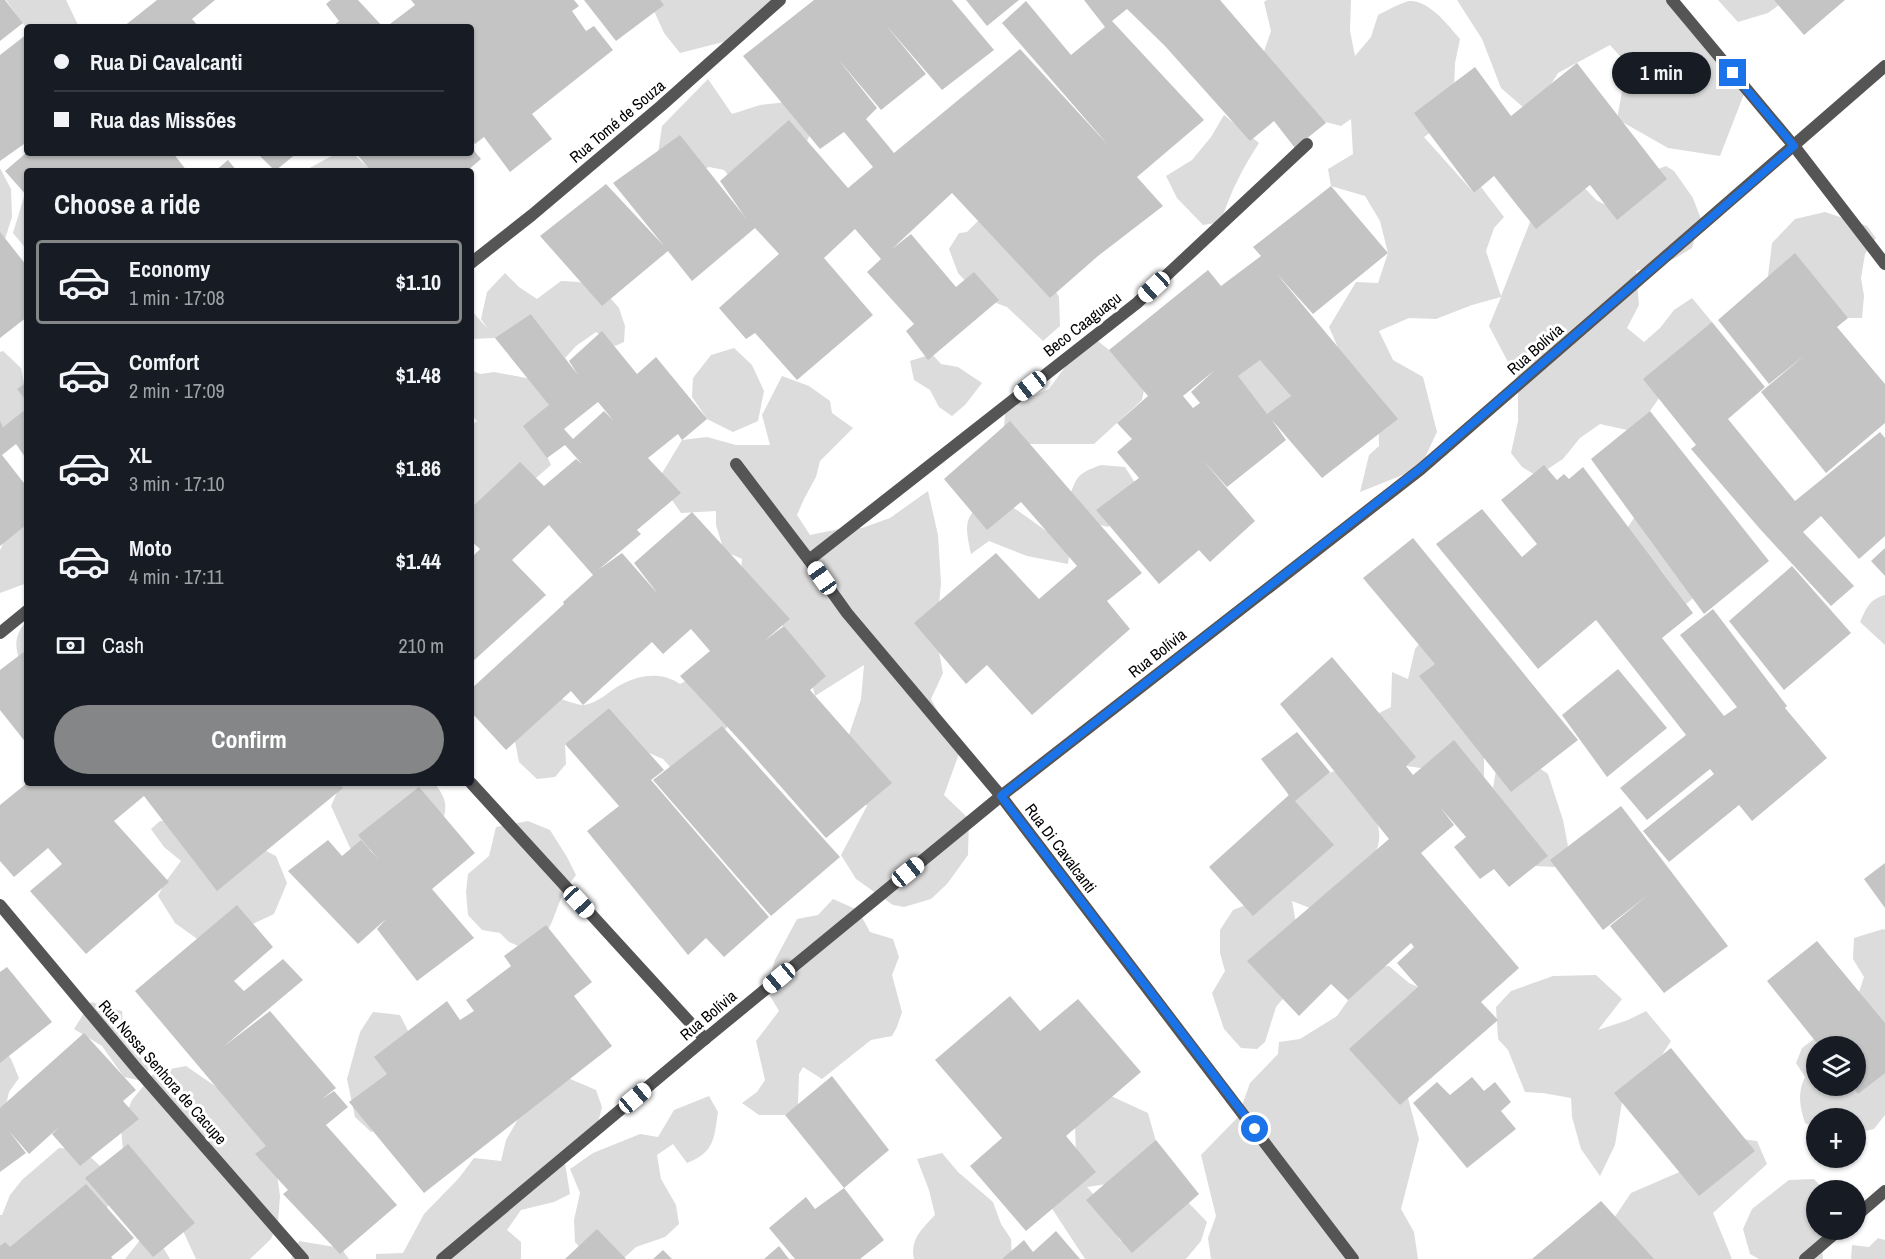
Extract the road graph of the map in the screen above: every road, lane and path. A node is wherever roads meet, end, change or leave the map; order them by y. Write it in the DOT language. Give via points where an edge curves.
graph roads {
  1 [pos="780,0"];
  2 [pos="1672,0"];
  3 [pos="1885,66"];
  4 [pos="1306,144"];
  5 [pos="1794,146"];
  6 [pos="474,261"];
  7 [pos="1885,264"];
  8 [pos="736,464"];
  9 [pos="809,560"];
  10 [pos="24,613"];
  11 [pos="0,633"];
  12 [pos="474,786"];
  13 [pos="1001,796"];
  14 [pos="0,905"];
  15 [pos="705,1039"];
  16 [pos="1885,1191"];
  17 [pos="1866,1207"];
  18 [pos="1827,1240"];
  19 [pos="303,1259"];
  20 [pos="442,1259"];
  21 [pos="1353,1259"];
  22 [pos="1805,1259"];
  1 -- 6 [label="street, Rua Tomé de Souza" via="661,106"];
  2 -- 5 [label="street"];
  3 -- 5 [label="street, Rua Bolívia"];
  4 -- 9 [label="street, Beco Caaguaçu" via="1137,303"];
  5 -- 7 [label="street"];
  5 -- 13 [label="street, Rua Bolívia" via="1421,468"];
  8 -- 9 [label="street, Rua Di Cavalcanti"];
  9 -- 13 [label="street, Rua Di Cavalcanti" via="847,613"];
  10 -- 11 [label="street"];
  12 -- 15 [label="street"];
  13 -- 15 [label="street, Rua Bolívia"];
  13 -- 21 [label="street, Rua Di Cavalcanti"];
  14 -- 19 [label="street, Rua Nossa Senhora de Cacupe" via="136,1069"];
  15 -- 20 [label="street, Rua Bolívia"];
  16 -- 17 [label="street"];
  18 -- 22 [label="street"];
}
